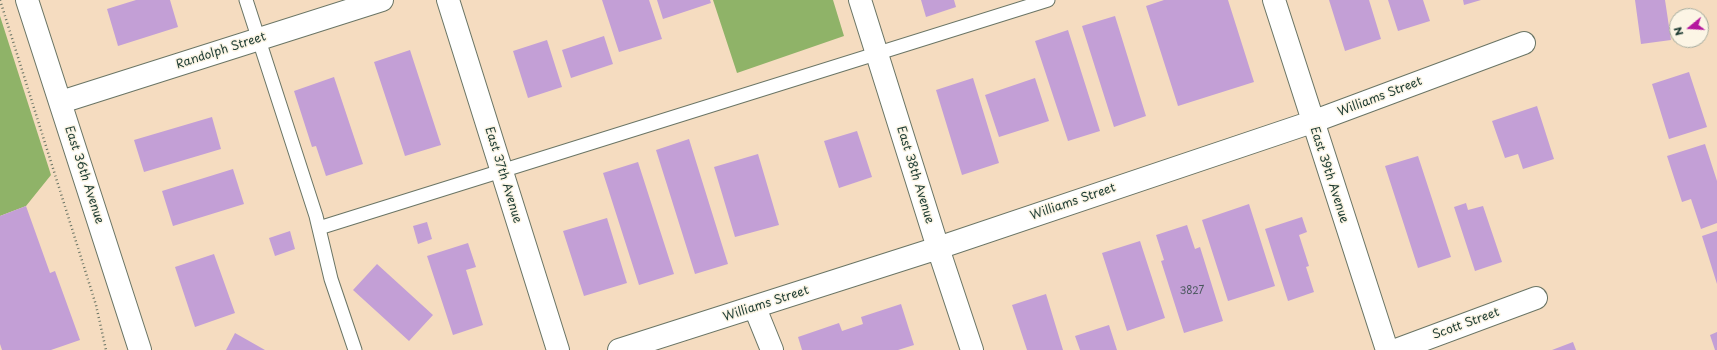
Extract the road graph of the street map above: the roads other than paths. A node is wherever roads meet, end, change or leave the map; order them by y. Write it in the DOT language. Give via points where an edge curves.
graph roads {
  1 [pos="27,0"];
  2 [pos="246,0"];
  3 [pos="382,0"];
  4 [pos="448,0"];
  5 [pos="860,0"];
  6 [pos="1048,0"];
  7 [pos="1274,0"];
  8 [pos="260,39"];
  9 [pos="1524,43"];
  10 [pos="878,55"];
  11 [pos="60,102"];
  12 [pos="1312,122"];
  13 [pos="501,171"];
  14 [pos="318,228"];
  15 [pos="938,248"];
  16 [pos="1536,298"];
  17 [pos="755,308"];
  18 [pos="140,350"];
  19 [pos="355,350"];
  20 [pos="558,350"];
  21 [pos="619,350"];
  22 [pos="772,350"];
  23 [pos="972,350"];
  24 [pos="1387,350"];
  25 [pos="1396,350"];
  1 -- 11 [label="street, East 36th Avenue"];
  2 -- 8 [label="lane"];
  3 -- 8 [label="street, Randolph Street"];
  4 -- 13 [label="street, East 37th Avenue"];
  5 -- 10 [label="street, East 38th Avenue"];
  6 -- 10 [label="lane"];
  7 -- 12 [label="street, East 39th Avenue"];
  8 -- 11 [label="street, Randolph Street"];
  8 -- 14 [label="lane"];
  9 -- 12 [label="street, Williams Street"];
  10 -- 13 [label="lane"];
  10 -- 15 [label="street, East 38th Avenue"];
  11 -- 18 [label="street, East 36th Avenue"];
  12 -- 15 [label="street, Williams Street"];
  12 -- 24 [label="street, East 39th Avenue"];
  13 -- 14 [label="lane"];
  13 -- 20 [label="street, East 37th Avenue"];
  14 -- 19 [label="lane" via="330,279"];
  15 -- 17 [label="street, Williams Street"];
  15 -- 23 [label="street, East 38th Avenue"];
  16 -- 25 [label="street, Scott Street"];
  17 -- 21 [label="street, Williams Street"];
  17 -- 22 [label="street"];
}
